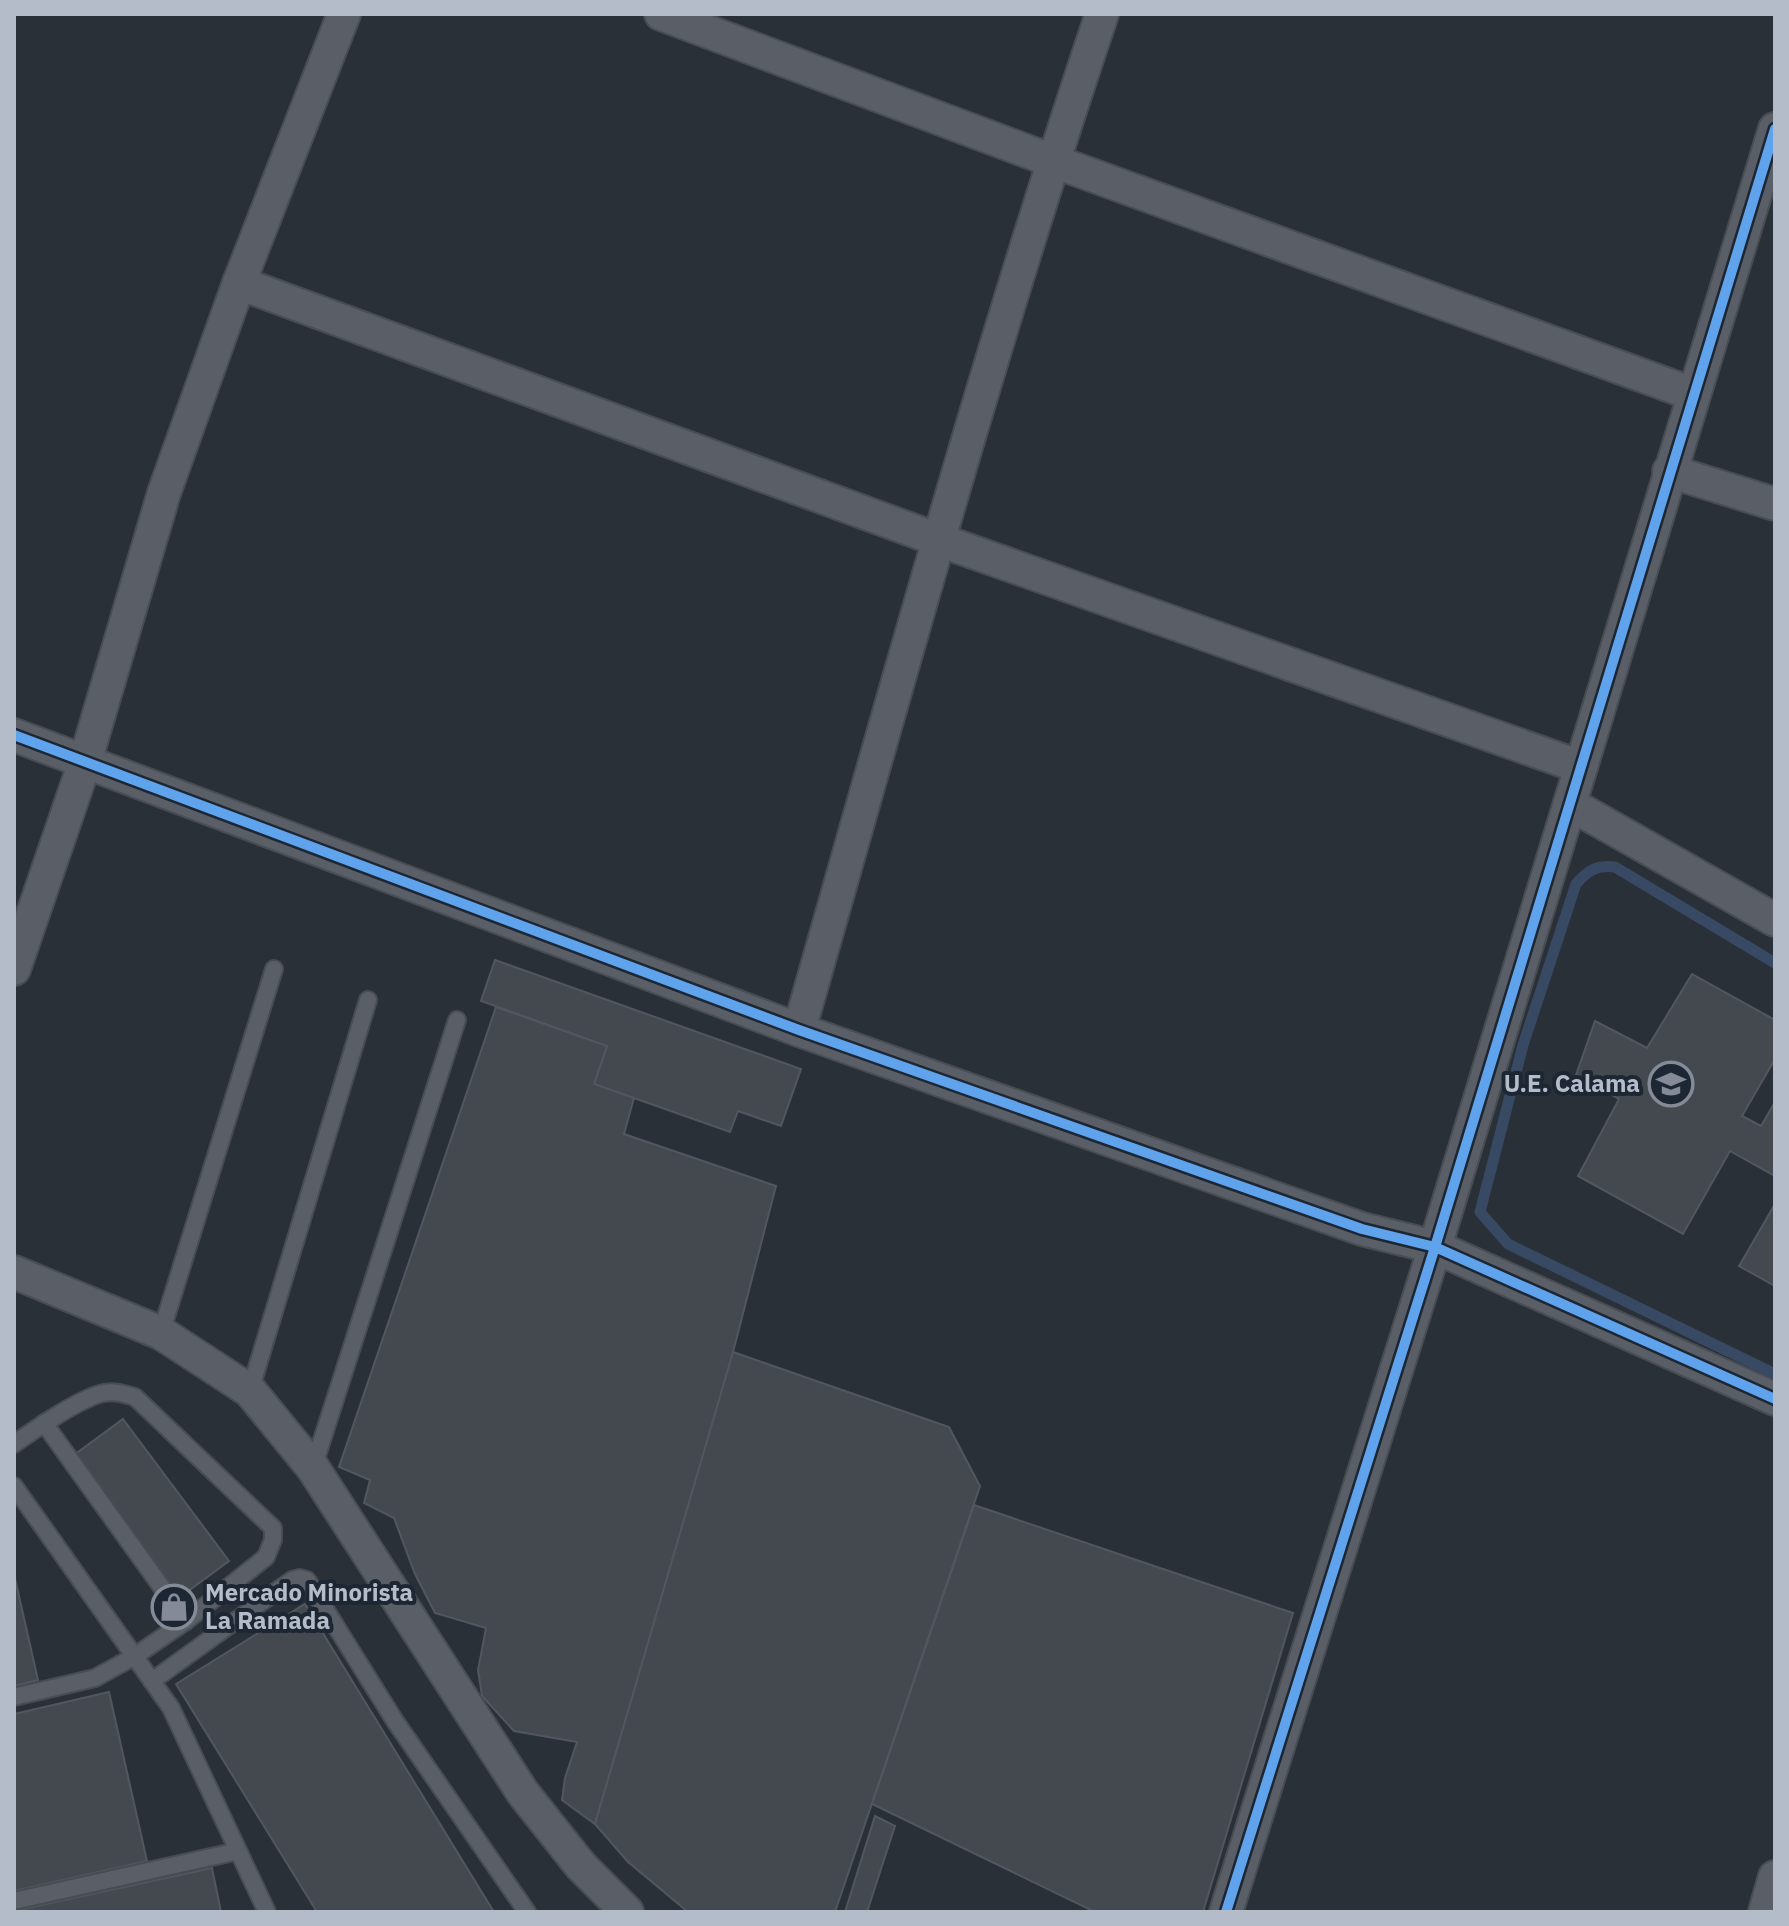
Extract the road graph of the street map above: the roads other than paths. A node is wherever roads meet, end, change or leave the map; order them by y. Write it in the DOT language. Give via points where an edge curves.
graph roads {
  1 [pos="344,14"];
  2 [pos="661,14"];
  3 [pos="1102,14"];
  4 [pos="1775,129"];
  5 [pos="1053,161"];
  6 [pos="239,283"];
  7 [pos="1693,394"];
  8 [pos="1669,471"];
  9 [pos="1775,504"];
  10 [pos="939,540"];
  11 [pos="14,735"];
  12 [pos="85,762"];
  13 [pos="1581,767"];
  14 [pos="1570,804"];
  15 [pos="1775,920"];
  16 [pos="14,969"];
  17 [pos="274,969"];
  18 [pos="368,1000"];
  19 [pos="457,1020"];
  20 [pos="799,1030"];
  21 [pos="1435,1247"];
  22 [pos="14,1272"];
  23 [pos="161,1333"];
  24 [pos="250,1391"];
  25 [pos="1775,1399"];
  26 [pos="44,1423"];
  27 [pos="14,1444"];
  28 [pos="313,1468"];
  29 [pos="14,1486"];
  30 [pos="186,1621"];
  31 [pos="135,1656"];
  32 [pos="152,1681"];
  33 [pos="14,1697"];
  34 [pos="238,1851"];
  35 [pos="1775,1877"];
  36 [pos="14,1901"];
  37 [pos="267,1912"];
  38 [pos="527,1912"];
  39 [pos="627,1912"];
  40 [pos="1226,1912"];
  41 [pos="1765,1912"];
  1 -- 6 [label="street"];
  2 -- 5 [label="street"];
  3 -- 5 [label="street"];
  4 -- 7 [label="street"];
  5 -- 7 [label="street"];
  5 -- 10 [label="street"];
  6 -- 10 [label="street"];
  6 -- 12 [label="street" via="164,493"];
  7 -- 8 [label="street"];
  8 -- 9 [label="street"];
  8 -- 13 [label="street"];
  10 -- 13 [label="street"];
  10 -- 20 [label="street"];
  11 -- 12 [label="street"];
  12 -- 16 [label="street"];
  12 -- 20 [label="street"];
  13 -- 14 [label="street"];
  14 -- 15 [label="street"];
  14 -- 21 [label="street"];
  17 -- 23 [label="lane"];
  18 -- 24 [label="lane"];
  19 -- 28 [label="lane"];
  20 -- 21 [label="street" via="1362,1229"];
  21 -- 25 [label="street"];
  21 -- 40 [label="street"];
  22 -- 23 [label="street"];
  23 -- 24 [label="street"];
  24 -- 28 [label="street"];
  26 -- 27 [label="lane"];
  26 -- 30 [label="lane"];
  26 -- 30 [label="lane" via="102,1393 135,1397 273,1528 266,1557"];
  28 -- 39 [label="street" via="523,1793 581,1866"];
  29 -- 31 [label="lane"];
  30 -- 31 [label="lane"];
  31 -- 32 [label="lane"];
  31 -- 33 [label="lane" via="95,1678"];
  32 -- 34 [label="lane" via="171,1708"];
  32 -- 38 [label="lane" via="292,1580 307,1580 395,1721"];
  34 -- 36 [label="lane"];
  34 -- 37 [label="lane"];
  35 -- 41 [label="street"];
}
